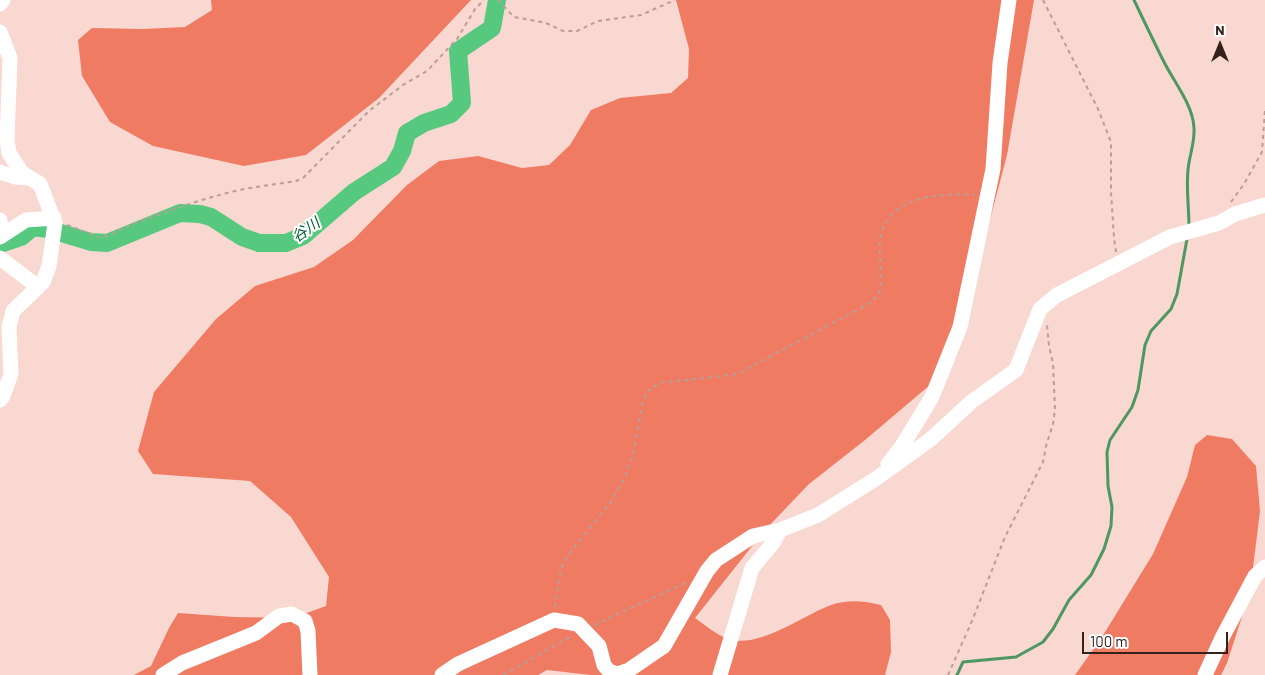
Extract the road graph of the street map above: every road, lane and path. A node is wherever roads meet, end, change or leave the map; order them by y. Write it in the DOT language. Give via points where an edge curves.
graph roads {
  1 [pos="2,0"];
  2 [pos="484,0"];
  3 [pos="498,0"];
  4 [pos="675,0"];
  5 [pos="1010,0"];
  6 [pos="1043,0"];
  7 [pos="0,4"];
  8 [pos="0,32"];
  9 [pos="1265,108"];
  10 [pos="0,172"];
  11 [pos="30,178"];
  12 [pos="988,196"];
  13 [pos="1265,205"];
  14 [pos="1228,206"];
  15 [pos="0,220"];
  16 [pos="54,224"];
  17 [pos="1,236"];
  18 [pos="0,258"];
  19 [pos="1118,264"];
  20 [pos="38,287"];
  21 [pos="1046,303"];
  22 [pos="0,400"];
  23 [pos="881,476"];
  24 [pos="780,530"];
  25 [pos="1265,567"];
  26 [pos="690,580"];
  27 [pos="554,620"];
  28 [pos="584,630"];
  29 [pos="163,675"];
  30 [pos="310,675"];
  31 [pos="442,675"];
  32 [pos="503,675"];
  33 [pos="720,675"];
  34 [pos="948,675"];
  35 [pos="1205,675"];
  1 -- 7 [label="street"];
  2 -- 16 [label="path" via="457,39 427,70 369,111 303,178 220,195 138,221 101,238 73,227"];
  3 -- 4 [label="path" via="514,18 546,23 562,31 577,31 598,21 641,15"];
  5 -- 12 [label="street" via="1000,63 993,169"];
  6 -- 19 [label="path" via="1098,109 1111,142 1113,229"];
  8 -- 11 [label="street" via="10,58 7,140 10,153 22,173"];
  9 -- 14 [label="path" via="1262,152"];
  10 -- 11 [label="street" via="15,178"];
  11 -- 16 [label="street" via="40,184"];
  12 -- 23 [label="street" via="960,327 932,397"];
  12 -- 27 [label="path" via="955,194 924,197 894,212 885,224 880,241 880,292 872,302 741,372 658,383 648,391 625,478 561,568"];
  13 -- 19 [label="street" via="1170,237"];
  15 -- 17 [label="street"];
  16 -- 17 [label="street" via="26,220"];
  16 -- 20 [label="street" via="49,266"];
  18 -- 20 [label="street"];
  19 -- 21 [label="street"];
  20 -- 22 [label="street" via="13,312 9,327 11,374"];
  21 -- 23 [label="street" via="1040,309 1016,370 971,402 930,439"];
  21 -- 34 [label="path" via="1054,385 1054,424 1041,469 1005,537"];
  23 -- 24 [label="street" via="818,515"];
  24 -- 28 [label="street" via="753,536 716,560 664,646 628,670 617,674 609,671 599,646"];
  24 -- 33 [label="street" via="752,568"];
  25 -- 35 [label="street" via="1255,576"];
  26 -- 28 [label="path"];
  27 -- 28 [label="street" via="578,624"];
  27 -- 31 [label="street" via="458,664"];
  28 -- 32 [label="path"];
  29 -- 30 [label="street" via="182,663 256,633 279,616 292,614 305,621 308,631"];
}
